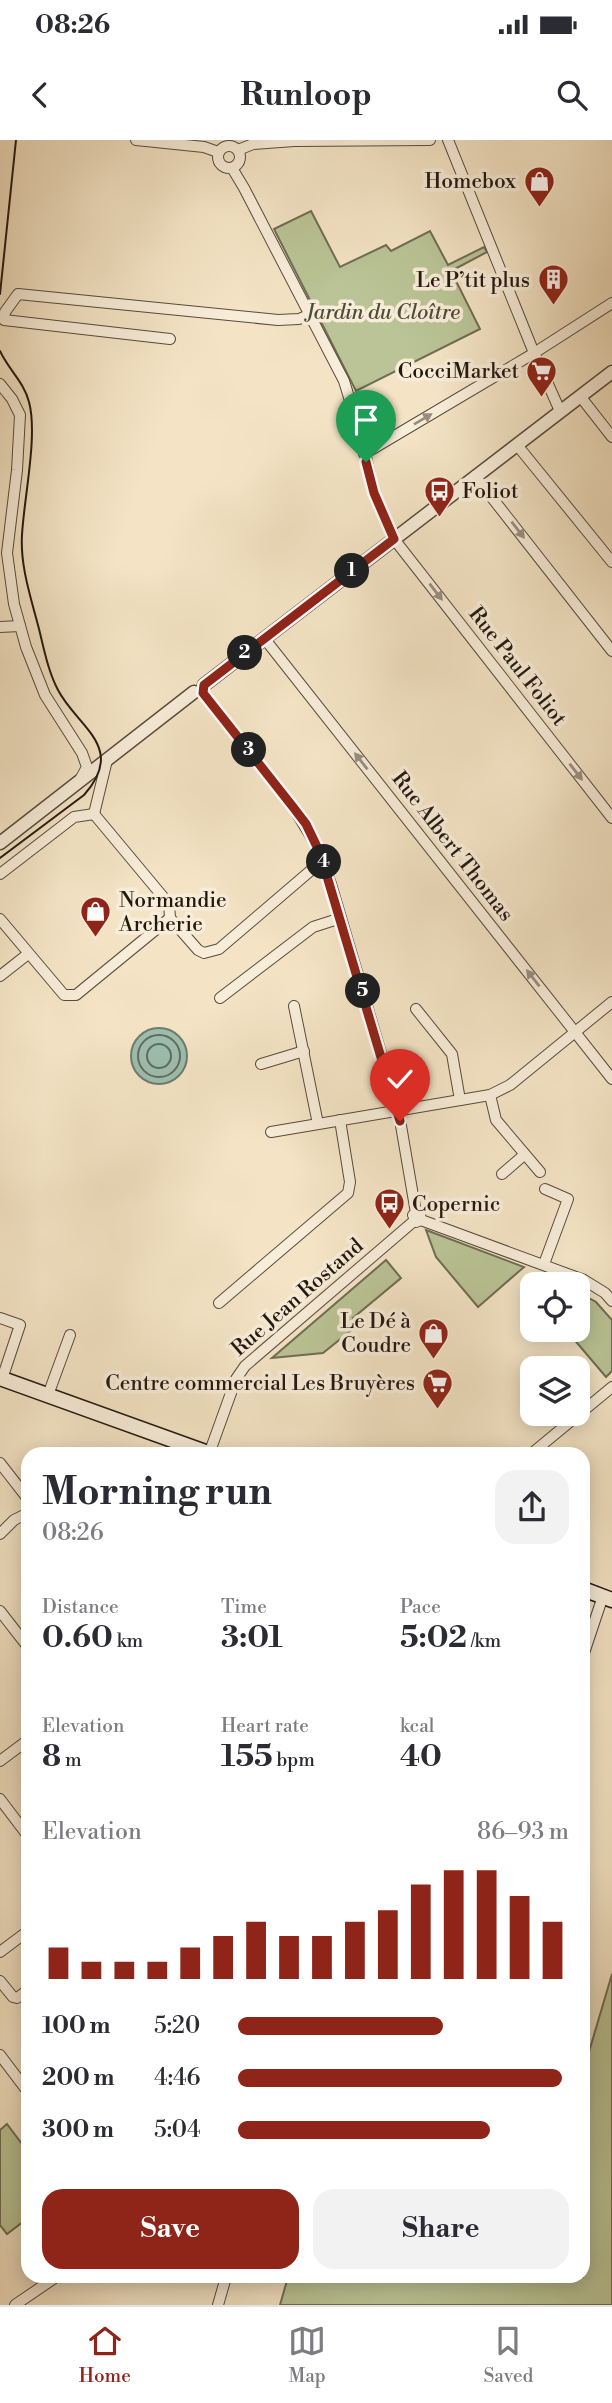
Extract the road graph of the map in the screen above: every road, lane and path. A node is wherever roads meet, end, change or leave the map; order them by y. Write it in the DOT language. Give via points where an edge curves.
graph roads {
  1 [pos="136,140"];
  2 [pos="339,140"];
  3 [pos="430,140"];
  4 [pos="448,140"];
  5 [pos="238,150"];
  6 [pos="218,152"];
  7 [pos="232,168"];
  8 [pos="612,303"];
  9 [pos="311,314"];
  10 [pos="170,339"];
  11 [pos="534,353"];
  12 [pos="612,372"];
  13 [pos="0,384"];
  14 [pos="580,396"];
  15 [pos="560,411"];
  16 [pos="612,437"];
  17 [pos="517,445"];
  18 [pos="364,454"];
  19 [pos="475,476"];
  20 [pos="4,532"];
  21 [pos="394,539"];
  22 [pos="612,562"];
  23 [pos="20,626"];
  24 [pos="0,627"];
  25 [pos="264,638"];
  26 [pos="612,651"];
  27 [pos="200,690"];
  28 [pos="107,760"];
  29 [pos="78,783"];
  30 [pos="94,814"];
  31 [pos="612,818"];
  32 [pos="0,843"];
  33 [pos="323,860"];
  34 [pos="0,874"];
  35 [pos="170,918"];
  36 [pos="341,918"];
  37 [pos="0,919"];
  38 [pos="28,954"];
  39 [pos="0,976"];
  40 [pos="220,998"];
  41 [pos="612,1002"];
  42 [pos="294,1006"];
  43 [pos="416,1009"];
  44 [pos="575,1031"];
  45 [pos="304,1051"];
  46 [pos="261,1064"];
  47 [pos="612,1079"];
  48 [pos="490,1095"];
  49 [pos="460,1100"];
  50 [pos="397,1110"];
  51 [pos="340,1120"];
  52 [pos="318,1124"];
  53 [pos="271,1132"];
  54 [pos="524,1155"];
  55 [pos="540,1172"];
  56 [pos="502,1174"];
  57 [pos="545,1189"];
  58 [pos="417,1218"];
  59 [pos="544,1264"];
  60 [pos="612,1301"];
  61 [pos="219,1303"];
  62 [pos="0,1318"];
  63 [pos="70,1335"];
  64 [pos="1,1378"];
  65 [pos="612,1387"];
  66 [pos="48,1395"];
  67 [pos="191,1447"];
  68 [pos="212,1447"];
  69 [pos="539,1447"];
  70 [pos="0,1463"];
  71 [pos="21,1490"];
  72 [pos="21,1516"];
  73 [pos="0,1534"];
  74 [pos="590,1592"];
  75 [pos="607,1598"];
  76 [pos="0,1611"];
  77 [pos="21,1638"];
  78 [pos="590,1639"];
  79 [pos="21,1745"];
  80 [pos="0,1761"];
  81 [pos="0,1799"];
  82 [pos="21,1827"];
  83 [pos="21,1936"];
  84 [pos="0,1952"];
  85 [pos="0,1981"];
  86 [pos="21,1995"];
  87 [pos="0,2055"];
  88 [pos="21,2083"];
  89 [pos="48,2283"];
  90 [pos="224,2283"];
  91 [pos="19,2304"];
  92 [pos="218,2305"];
  1 -- 6 [label="street"];
  2 -- 3 [label="street"];
  2 -- 5 [label="street" via="253,144"];
  4 -- 11 [label="street"];
  5 -- 6 [label="street" via="227,146"];
  5 -- 7 [label="street" via="240,160"];
  6 -- 7 [label="street" via="219,163"];
  7 -- 9 [label="street, Rue Paul Foliot"];
  8 -- 11 [label="street"];
  9 -- 10 [label="street" via="278,320 18,294 5,312 4,320"];
  9 -- 18 [label="street, Rue Paul Foliot" via="344,381"];
  11 -- 15 [label="street"];
  18 -- 11 [label="street, one-way"];
  12 -- 14 [label="street"];
  13 -- 20 [label="street" via="20,415 17,470"];
  14 -- 15 [label="street"];
  14 -- 16 [label="street"];
  15 -- 17 [label="street"];
  17 -- 19 [label="street"];
  17 -- 22 [label="street"];
  18 -- 21 [label="street, Rue Paul Foliot" via="374,493"];
  19 -- 21 [label="street"];
  19 -- 26 [label="street, one-way"];
  20 -- 23 [label="street"];
  21 -- 25 [label="street"];
  21 -- 31 [label="street, Rue Paul Foliot, one-way"];
  23 -- 24 [label="street"];
  23 -- 29 [label="street" via="45,695 82,753 87,767"];
  25 -- 27 [label="street"];
  44 -- 25 [label="street, Rue Albert Thomas, one-way"];
  27 -- 28 [label="street"];
  27 -- 33 [label="street" via="306,824"];
  28 -- 29 [label="street"];
  28 -- 30 [label="street"];
  29 -- 32 [label="street"];
  30 -- 34 [label="street" via="74,817"];
  30 -- 35 [label="street" via="169,904"];
  33 -- 35 [label="street" via="212,952 198,950"];
  33 -- 36 [label="street"];
  35 -- 38 [label="street" via="76,995 64,995"];
  36 -- 40 [label="street" via="313,927"];
  36 -- 50 [label="street"];
  37 -- 38 [label="street"];
  38 -- 39 [label="street"];
  41 -- 44 [label="street"];
  42 -- 45 [label="street"];
  43 -- 49 [label="street" via="452,1055"];
  44 -- 47 [label="street, Rue Albert Thomas"];
  44 -- 48 [label="street" via="510,1085"];
  45 -- 46 [label="street"];
  45 -- 52 [label="street"];
  48 -- 49 [label="street"];
  48 -- 54 [label="street" via="496,1119"];
  49 -- 50 [label="street"];
  50 -- 51 [label="street"];
  50 -- 58 [label="street"];
  51 -- 52 [label="street"];
  51 -- 61 [label="street" via="348,1193"];
  52 -- 53 [label="street"];
  54 -- 55 [label="street"];
  54 -- 56 [label="street"];
  57 -- 59 [label="street" via="568,1199"];
  58 -- 59 [label="street"];
  58 -- 68 [label="street, Rue Jean Rostand" via="245,1366"];
  59 -- 60 [label="street" via="584,1280"];
  62 -- 64 [label="street" via="20,1325"];
  63 -- 66 [label="street"];
  64 -- 66 [label="main road"];
  65 -- 69 [label="street"];
  66 -- 67 [label="main road"];
  70 -- 71 [label="street"];
  72 -- 73 [label="street"];
  74 -- 75 [label="main road"];
  75 -- 78 [label="street"];
  76 -- 77 [label="street"];
  79 -- 80 [label="street"];
  81 -- 82 [label="street"];
  83 -- 84 [label="street"];
  85 -- 86 [label="street" via="13,1997"];
  87 -- 88 [label="street"];
  89 -- 91 [label="street"];
  90 -- 92 [label="street"];
}
